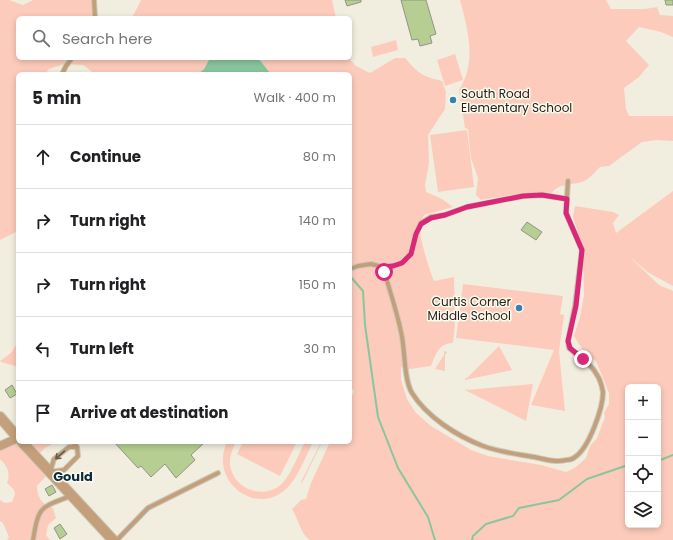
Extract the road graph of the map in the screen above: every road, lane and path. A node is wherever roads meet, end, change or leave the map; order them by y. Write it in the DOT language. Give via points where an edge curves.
graph roads {
  1 [pos="94,0"];
  2 [pos="95,16"];
  3 [pos="70,60"];
  4 [pos="63,72"];
  5 [pos="568,181"];
  6 [pos="567,199"];
  7 [pos="383,267"];
  8 [pos="352,268"];
  9 [pos="0,417"];
  10 [pos="16,436"];
  11 [pos="16,439"];
  12 [pos="24,444"];
  13 [pos="75,444"];
  14 [pos="0,446"];
  15 [pos="77,447"];
  16 [pos="50,472"];
  17 [pos="218,473"];
  18 [pos="71,495"];
  19 [pos="34,540"];
  20 [pos="113,540"];
  21 [pos="117,540"];
  1 -- 2 [label="lane"];
  3 -- 4 [label="lane"];
  5 -- 6 [label="lane"];
  6 -- 7 [label="lane" via="542,195 523,196 467,207 431,218 421,224 411,254 402,263"];
  6 -- 7 [label="lane" via="566,213 582,250 576,306 568,341 570,348 591,366 603,391 596,424 576,457 559,461 483,446 436,420 421,406 411,391 402,336"];
  7 -- 8 [label="lane" via="371,264"];
  9 -- 10 [label="street"];
  11 -- 14 [label="street"];
  12 -- 16 [label="street"];
  13 -- 15 [label="lane"];
  15 -- 16 [label="lane, one-way" via="69,447 55,458"];
  15 -- 16 [label="lane" via="78,456 64,470"];
  16 -- 18 [label="street"];
  17 -- 21 [label="lane" via="148,508"];
  18 -- 19 [label="lane" via="43,508 36,521"];
  18 -- 20 [label="street"];
}
